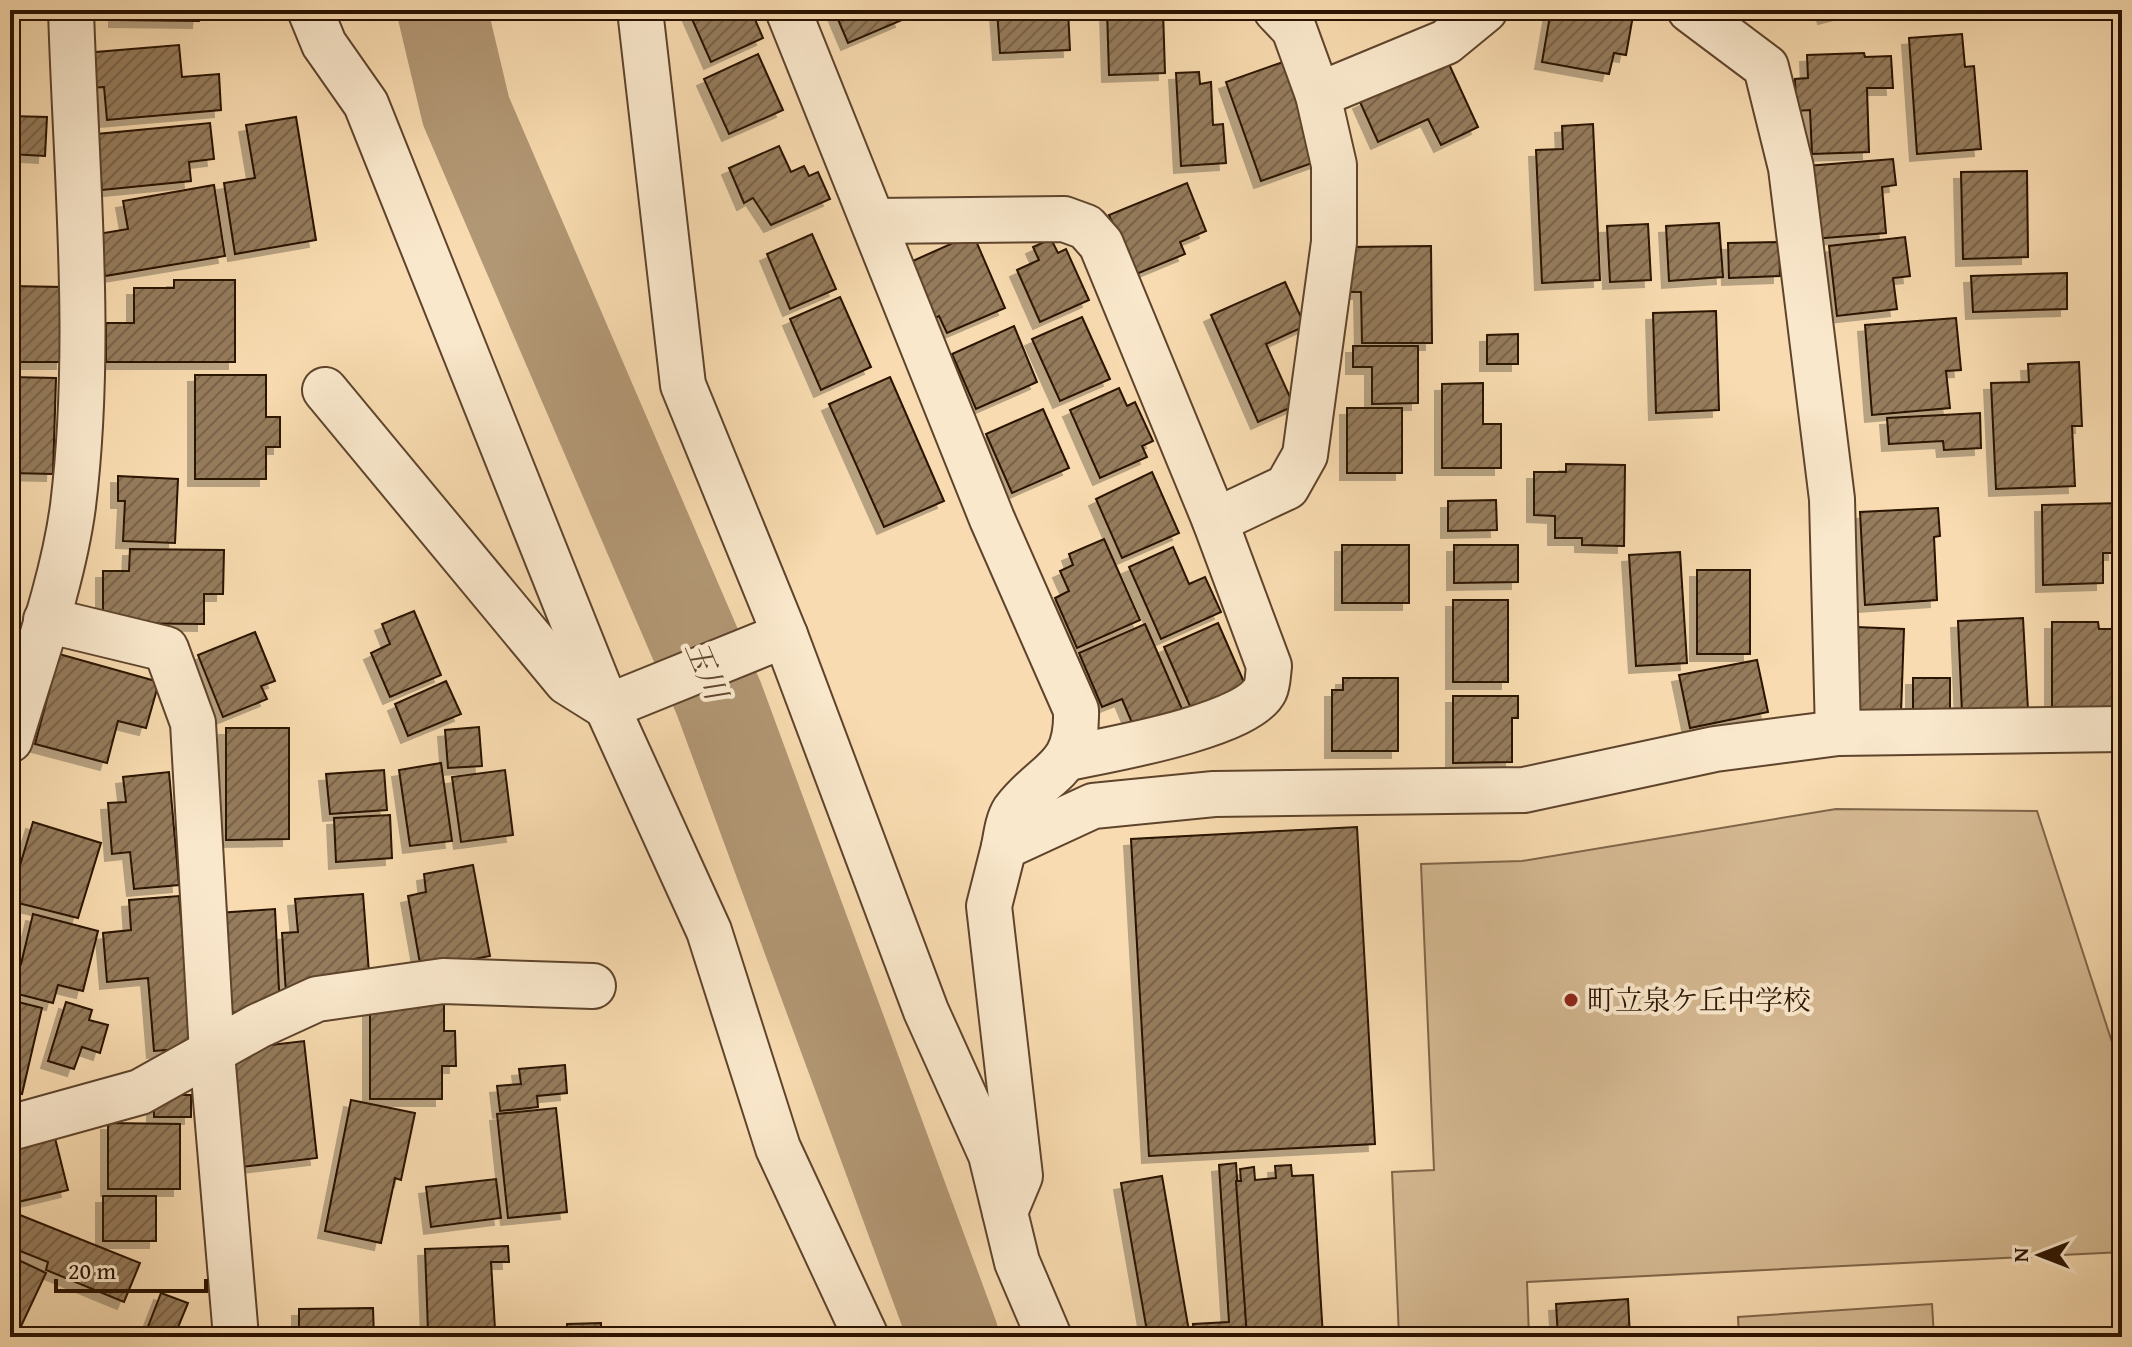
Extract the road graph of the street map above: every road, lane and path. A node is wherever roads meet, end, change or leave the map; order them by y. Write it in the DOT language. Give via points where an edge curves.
graph roads {
  1 [pos="71,10"];
  2 [pos="310,10"];
  3 [pos="640,10"];
  4 [pos="788,10"];
  5 [pos="1276,10"];
  6 [pos="1485,10"];
  7 [pos="1690,10"];
  8 [pos="1318,95"];
  9 [pos="875,221"];
  10 [pos="325,390"];
  11 [pos="1215,521"];
  12 [pos="46,620"];
  13 [pos="785,635"];
  14 [pos="607,707"];
  15 [pos="2122,729"];
  16 [pos="1838,733"];
  17 [pos="10,740"];
  18 [pos="1068,758"];
  19 [pos="1004,847"];
  20 [pos="593,986"];
  21 [pos="212,1053"];
  22 [pos="10,1128"];
  23 [pos="1005,1212"];
  24 [pos="236,1337"];
  25 [pos="866,1337"];
  26 [pos="1049,1337"];
  1 -- 12 [label="street" via="83,372 73,508"];
  2 -- 14 [label="street" via="324,44 366,104"];
  3 -- 13 [label="street" via="683,385"];
  4 -- 9 [label="street"];
  5 -- 8 [label="street" via="1294,29"];
  6 -- 8 [label="street" via="1446,42"];
  7 -- 16 [label="street" via="1766,67 1791,168 1832,499"];
  8 -- 11 [label="street" via="1334,165 1334,242 1305,455 1287,487"];
  9 -- 11 [label="street" via="1064,219 1086,227 1101,244"];
  9 -- 18 [label="street" via="992,519 1076,710 1077,737"];
  10 -- 14 [label="street" via="567,682"];
  11 -- 18 [label="street" via="1269,666 1266,690 1255,702 1214,723"];
  12 -- 17 [label="street"];
  12 -- 21 [label="street" via="166,649 193,723"];
  13 -- 14 [label="street"];
  13 -- 23 [label="street" via="926,1011 991,1155"];
  14 -- 25 [label="street" via="709,931 778,1148"];
  15 -- 16 [label="street"];
  16 -- 19 [label="street" via="1715,749 1524,790 1214,794 1093,806"];
  18 -- 19 [label="street" via="1012,813"];
  19 -- 23 [label="street" via="989,906 1020,1176"];
  20 -- 21 [label="street" via="443,981 317,999"];
  21 -- 22 [label="street" via="140,1092"];
  21 -- 24 [label="street"];
  23 -- 26 [label="street" via="1017,1262"];
}
